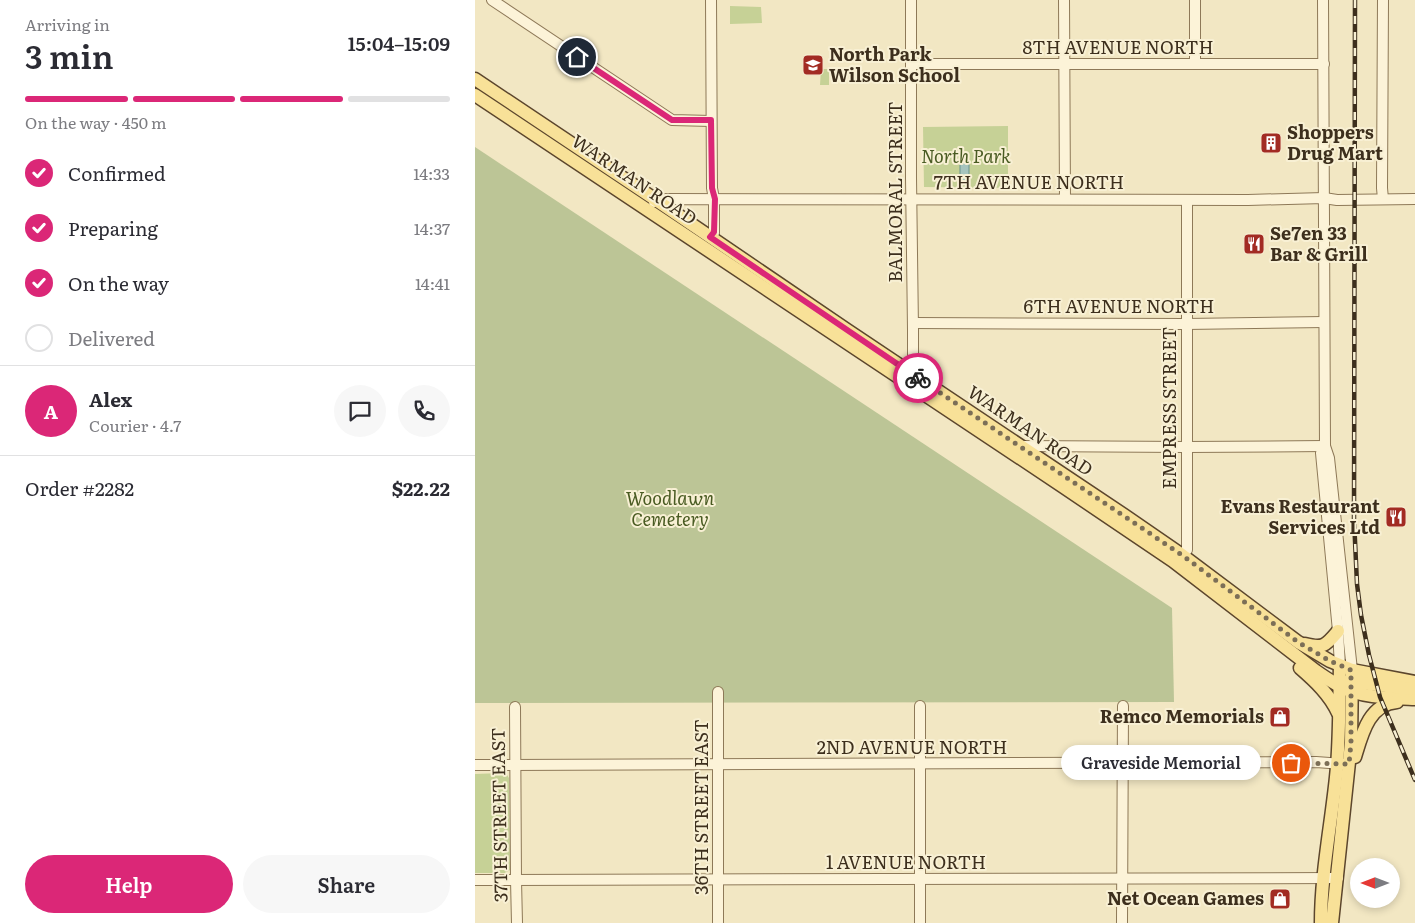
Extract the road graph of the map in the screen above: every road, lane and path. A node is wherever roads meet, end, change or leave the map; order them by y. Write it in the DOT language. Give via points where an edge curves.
graph roads {
  1 [pos="492,0"];
  2 [pos="711,0"];
  3 [pos="911,0"];
  4 [pos="1064,0"];
  5 [pos="1195,0"];
  6 [pos="1323,0"];
  7 [pos="1383,0"];
  8 [pos="912,64"];
  9 [pos="1065,64"];
  10 [pos="1195,64"];
  11 [pos="1324,64"];
  12 [pos="475,79"];
  13 [pos="475,95"];
  14 [pos="711,120"];
  15 [pos="1324,198"];
  16 [pos="715,199"];
  17 [pos="911,199"];
  18 [pos="1065,199"];
  19 [pos="1383,199"];
  20 [pos="656,200"];
  21 [pos="1187,200"];
  22 [pos="1415,200"];
  23 [pos="645,208"];
  24 [pos="710,237"];
  25 [pos="1324,322"];
  26 [pos="913,323"];
  27 [pos="1186,324"];
  28 [pos="908,377"];
  29 [pos="1019,446"];
  30 [pos="1325,446"];
  31 [pos="1186,447"];
  32 [pos="1182,555"];
  33 [pos="1338,631"];
  34 [pos="1275,640"];
  35 [pos="1298,642"];
  36 [pos="1347,679"];
  37 [pos="1415,682"];
  38 [pos="1415,689"];
  39 [pos="718,692"];
  40 [pos="1415,700"];
  41 [pos="920,706"];
  42 [pos="1123,706"];
  43 [pos="515,707"];
  44 [pos="1339,718"];
  45 [pos="1123,763"];
  46 [pos="921,764"];
  47 [pos="1343,764"];
  48 [pos="475,765"];
  49 [pos="718,765"];
  50 [pos="515,766"];
  51 [pos="1347,781"];
  52 [pos="1122,878"];
  53 [pos="1324,878"];
  54 [pos="1338,878"];
  55 [pos="717,879"];
  56 [pos="475,880"];
  57 [pos="516,880"];
  58 [pos="921,880"];
  59 [pos="517,923"];
  60 [pos="718,923"];
  61 [pos="920,923"];
  62 [pos="1122,923"];
  63 [pos="1321,923"];
  64 [pos="1332,923"];
  1 -- 14 [label="street" via="672,120"];
  2 -- 14 [label="street"];
  3 -- 8 [label="street, BALMORAL STREET"];
  4 -- 9 [label="street"];
  5 -- 10 [label="street"];
  6 -- 11 [label="street"];
  7 -- 19 [label="street"];
  8 -- 9 [label="street, 8TH AVENUE NORTH"];
  8 -- 17 [label="street, BALMORAL STREET"];
  9 -- 10 [label="street, 8TH AVENUE NORTH"];
  9 -- 18 [label="street"];
  10 -- 11 [label="street, 8TH AVENUE NORTH"];
  11 -- 15 [label="street"];
  12 -- 20 [label="main road, WARMAN ROAD"];
  13 -- 23 [label="main road, WARMAN ROAD"];
  14 -- 16 [label="street"];
  15 -- 19 [label="street, 7TH AVENUE NORTH"];
  15 -- 21 [label="street, 7TH AVENUE NORTH"];
  15 -- 25 [label="street"];
  16 -- 17 [label="street, 7TH AVENUE NORTH"];
  16 -- 20 [label="street, 7TH AVENUE NORTH"];
  16 -- 24 [label="street" via="714,232"];
  17 -- 18 [label="street, 7TH AVENUE NORTH"];
  17 -- 26 [label="street, BALMORAL STREET"];
  18 -- 21 [label="street, 7TH AVENUE NORTH"];
  19 -- 22 [label="street, 7TH AVENUE NORTH"];
  20 -- 23 [label="street"];
  20 -- 24 [label="main road, WARMAN ROAD"];
  21 -- 27 [label="street, EMPRESS STREET"];
  23 -- 28 [label="main road, WARMAN ROAD"];
  24 -- 28 [label="main road, WARMAN ROAD"];
  25 -- 27 [label="street, 6TH AVENUE NORTH"];
  25 -- 30 [label="street"];
  26 -- 27 [label="street, 6TH AVENUE NORTH"];
  26 -- 28 [label="street, BALMORAL STREET" via="913,367"];
  27 -- 31 [label="street, EMPRESS STREET"];
  28 -- 29 [label="main road, WARMAN ROAD"];
  28 -- 34 [label="main road, WARMAN ROAD" via="1173,561"];
  29 -- 31 [label="street"];
  29 -- 32 [label="main road, WARMAN ROAD"];
  30 -- 31 [label="street"];
  30 -- 33 [label="street" via="1321,453"];
  30 -- 36 [label="street" via="1329,458"];
  31 -- 32 [label="street, EMPRESS STREET" via="1187,550"];
  32 -- 35 [label="main road, WARMAN ROAD"];
  33 -- 35 [label="main road" via="1323,646"];
  33 -- 36 [label="street"];
  34 -- 36 [label="main road, WARMAN ROAD" via="1315,671"];
  34 -- 44 [label="main road" via="1326,694"];
  35 -- 36 [label="main road, WARMAN ROAD"];
  36 -- 37 [label="main road"];
  36 -- 38 [label="main road"];
  36 -- 40 [label="main road" via="1369,695"];
  36 -- 44 [label="main road"];
  36 -- 47 [label="main road" via="1351,743"];
  39 -- 49 [label="street, 36TH STREET EAST"];
  40 -- 51 [label="main road" via="1390,703 1375,711 1362,736"];
  41 -- 46 [label="street"];
  42 -- 45 [label="street"];
  43 -- 50 [label="street, 37TH STREET EAST"];
  44 -- 47 [label="main road"];
  45 -- 46 [label="street, 2ND AVENUE NORTH"];
  45 -- 47 [label="street, 2ND AVENUE NORTH"];
  45 -- 52 [label="street"];
  46 -- 49 [label="street, 2ND AVENUE NORTH"];
  46 -- 58 [label="street"];
  47 -- 51 [label="main road"];
  47 -- 53 [label="main road"];
  48 -- 50 [label="street, 2ND AVENUE NORTH"];
  49 -- 50 [label="street, 2ND AVENUE NORTH"];
  49 -- 55 [label="street, 36TH STREET EAST"];
  50 -- 57 [label="street, 37TH STREET EAST"];
  51 -- 54 [label="main road"];
  52 -- 53 [label="street, 1 AVENUE NORTH"];
  52 -- 58 [label="street, 1 AVENUE NORTH"];
  52 -- 62 [label="street"];
  53 -- 54 [label="street, 1 AVENUE NORTH"];
  53 -- 63 [label="main road"];
  54 -- 64 [label="main road"];
  55 -- 57 [label="street, 1 AVENUE NORTH"];
  55 -- 58 [label="street, 1 AVENUE NORTH"];
  55 -- 60 [label="street, 36TH STREET EAST"];
  56 -- 57 [label="street, 1 AVENUE NORTH"];
  57 -- 59 [label="street, 37TH STREET EAST"];
  58 -- 61 [label="street"];
}
